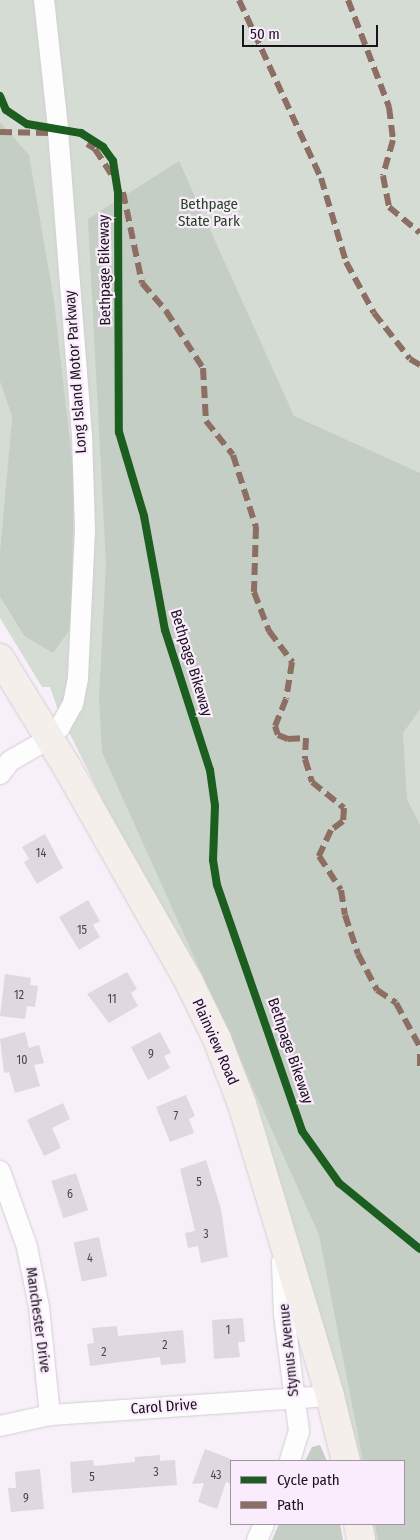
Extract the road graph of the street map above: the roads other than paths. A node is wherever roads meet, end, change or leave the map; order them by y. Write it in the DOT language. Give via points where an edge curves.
graph roads {
  1 [pos="44,0"];
  2 [pos="0,658"];
  3 [pos="50,738"];
  4 [pos="0,774"];
  5 [pos="0,1170"];
  6 [pos="282,1237"];
  7 [pos="330,1396"];
  8 [pos="294,1398"];
  9 [pos="50,1415"];
  10 [pos="0,1426"];
  11 [pos="290,1460"];
  12 [pos="346,1460"];
  13 [pos="264,1525"];
  14 [pos="358,1525"];
  15 [pos="257,1540"];
  16 [pos="361,1540"];
  1 -- 3 [label="street, Long Island Motor Parkway" via="58,128 82,436 85,530 78,678 73,704"];
  2 -- 3 [label="main road, Plainview Road"];
  3 -- 4 [label="street" via="10,761"];
  3 -- 6 [label="main road, Plainview Road" via="189,982 217,1039 242,1104"];
  5 -- 9 [label="street, Manchester Drive" via="27,1247 39,1307"];
  6 -- 7 [label="main road, Plainview Road"];
  6 -- 8 [label="street, Stymus Avenue" via="284,1314"];
  7 -- 8 [label="street, Carol Drive"];
  7 -- 12 [label="main road, Plainview Road"];
  8 -- 9 [label="street, Carol Drive"];
  8 -- 11 [label="street, Stymus Avenue" via="298,1442"];
  9 -- 10 [label="street, Carol Drive"];
  13 -- 15 [label="street"];
  14 -- 16 [label="main road"];
}
